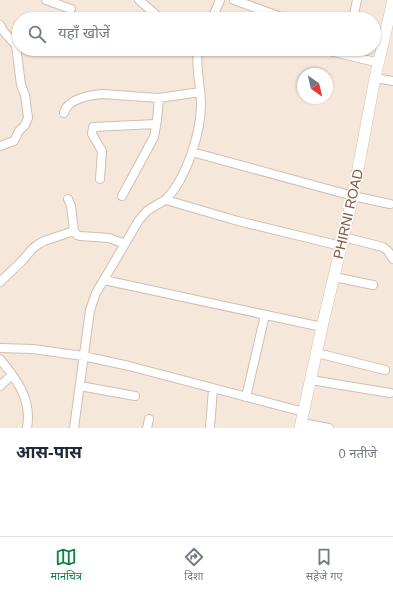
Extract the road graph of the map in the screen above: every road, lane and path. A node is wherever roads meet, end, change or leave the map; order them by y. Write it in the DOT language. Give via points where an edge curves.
graph roads {
  1 [pos="46,0"];
  2 [pos="138,0"];
  3 [pos="220,0"];
  4 [pos="234,0"];
  5 [pos="357,0"];
  6 [pos="393,0"];
  7 [pos="71,9"];
  8 [pos="153,12"];
  9 [pos="215,12"];
  10 [pos="268,12"];
  11 [pos="354,12"];
  12 [pos="1,28"];
  13 [pos="389,37"];
  14 [pos="12,40"];
  15 [pos="17,56"];
  16 [pos="197,56"];
  17 [pos="358,56"];
  18 [pos="379,63"];
  19 [pos="375,78"];
  20 [pos="393,81"];
  21 [pos="200,92"];
  22 [pos="159,98"];
  23 [pos="64,113"];
  24 [pos="156,124"];
  25 [pos="0,146"];
  26 [pos="192,152"];
  27 [pos="100,179"];
  28 [pos="122,196"];
  29 [pos="353,196"];
  30 [pos="68,199"];
  31 [pos="166,200"];
  32 [pos="390,204"];
  33 [pos="74,231"];
  34 [pos="342,242"];
  35 [pos="125,244"];
  36 [pos="393,258"];
  37 [pos="334,277"];
  38 [pos="104,280"];
  39 [pos="0,282"];
  40 [pos="373,285"];
  41 [pos="265,315"];
  42 [pos="322,328"];
  43 [pos="0,348"];
  44 [pos="317,353"];
  45 [pos="83,356"];
  46 [pos="0,359"];
  47 [pos="385,370"];
  48 [pos="12,375"];
  49 [pos="311,380"];
  50 [pos="0,386"];
  51 [pos="80,386"];
  52 [pos="213,389"];
  53 [pos="390,393"];
  54 [pos="136,396"];
  55 [pos="246,397"];
  56 [pos="149,419"];
  57 [pos="302,421"];
  58 [pos="27,428"];
  59 [pos="74,428"];
  60 [pos="147,428"];
  61 [pos="210,428"];
  62 [pos="329,428"];
  1 -- 7 [label="street"];
  2 -- 8 [label="street"];
  3 -- 9 [label="street"];
  4 -- 10 [label="street"];
  5 -- 11 [label="street"];
  6 -- 13 [label="street, PHIRNI ROAD"];
  12 -- 14 [label="street"];
  13 -- 18 [label="street, PHIRNI ROAD"];
  15 -- 25 [label="street" via="28,118 17,137"];
  16 -- 21 [label="street"];
  17 -- 18 [label="street"];
  18 -- 19 [label="street, PHIRNI ROAD"];
  19 -- 20 [label="street"];
  19 -- 29 [label="street, PHIRNI ROAD"];
  21 -- 22 [label="street"];
  21 -- 26 [label="street" via="201,106"];
  22 -- 23 [label="street" via="94,95 68,105"];
  22 -- 24 [label="street"];
  24 -- 27 [label="street" via="93,127 92,134 102,151"];
  24 -- 28 [label="street" via="148,150"];
  26 -- 29 [label="street"];
  26 -- 31 [label="street" via="181,179"];
  29 -- 32 [label="street"];
  29 -- 34 [label="street, PHIRNI ROAD"];
  30 -- 33 [label="street"];
  31 -- 34 [label="street" via="238,221"];
  31 -- 35 [label="street" via="139,220"];
  33 -- 35 [label="street" via="80,236 109,238"];
  33 -- 39 [label="street" via="37,245"];
  34 -- 36 [label="street" via="382,247"];
  34 -- 37 [label="street, PHIRNI ROAD"];
  35 -- 38 [label="street"];
  37 -- 40 [label="street"];
  37 -- 42 [label="street, PHIRNI ROAD"];
  38 -- 41 [label="street"];
  38 -- 45 [label="street" via="90,310"];
  41 -- 42 [label="street"];
  41 -- 55 [label="street"];
  42 -- 44 [label="street, PHIRNI ROAD"];
  43 -- 45 [label="street" via="33,349"];
  44 -- 47 [label="street"];
  44 -- 49 [label="street, PHIRNI ROAD"];
  45 -- 51 [label="street"];
  45 -- 52 [label="street"];
  46 -- 48 [label="street"];
  48 -- 50 [label="street"];
  48 -- 58 [label="street" via="26,402"];
  49 -- 53 [label="street"];
  49 -- 57 [label="street, PHIRNI ROAD"];
  51 -- 54 [label="street"];
  51 -- 59 [label="street"];
  52 -- 55 [label="street"];
  52 -- 61 [label="street"];
  55 -- 57 [label="street"];
  56 -- 60 [label="street"];
  57 -- 62 [label="street"];
}
